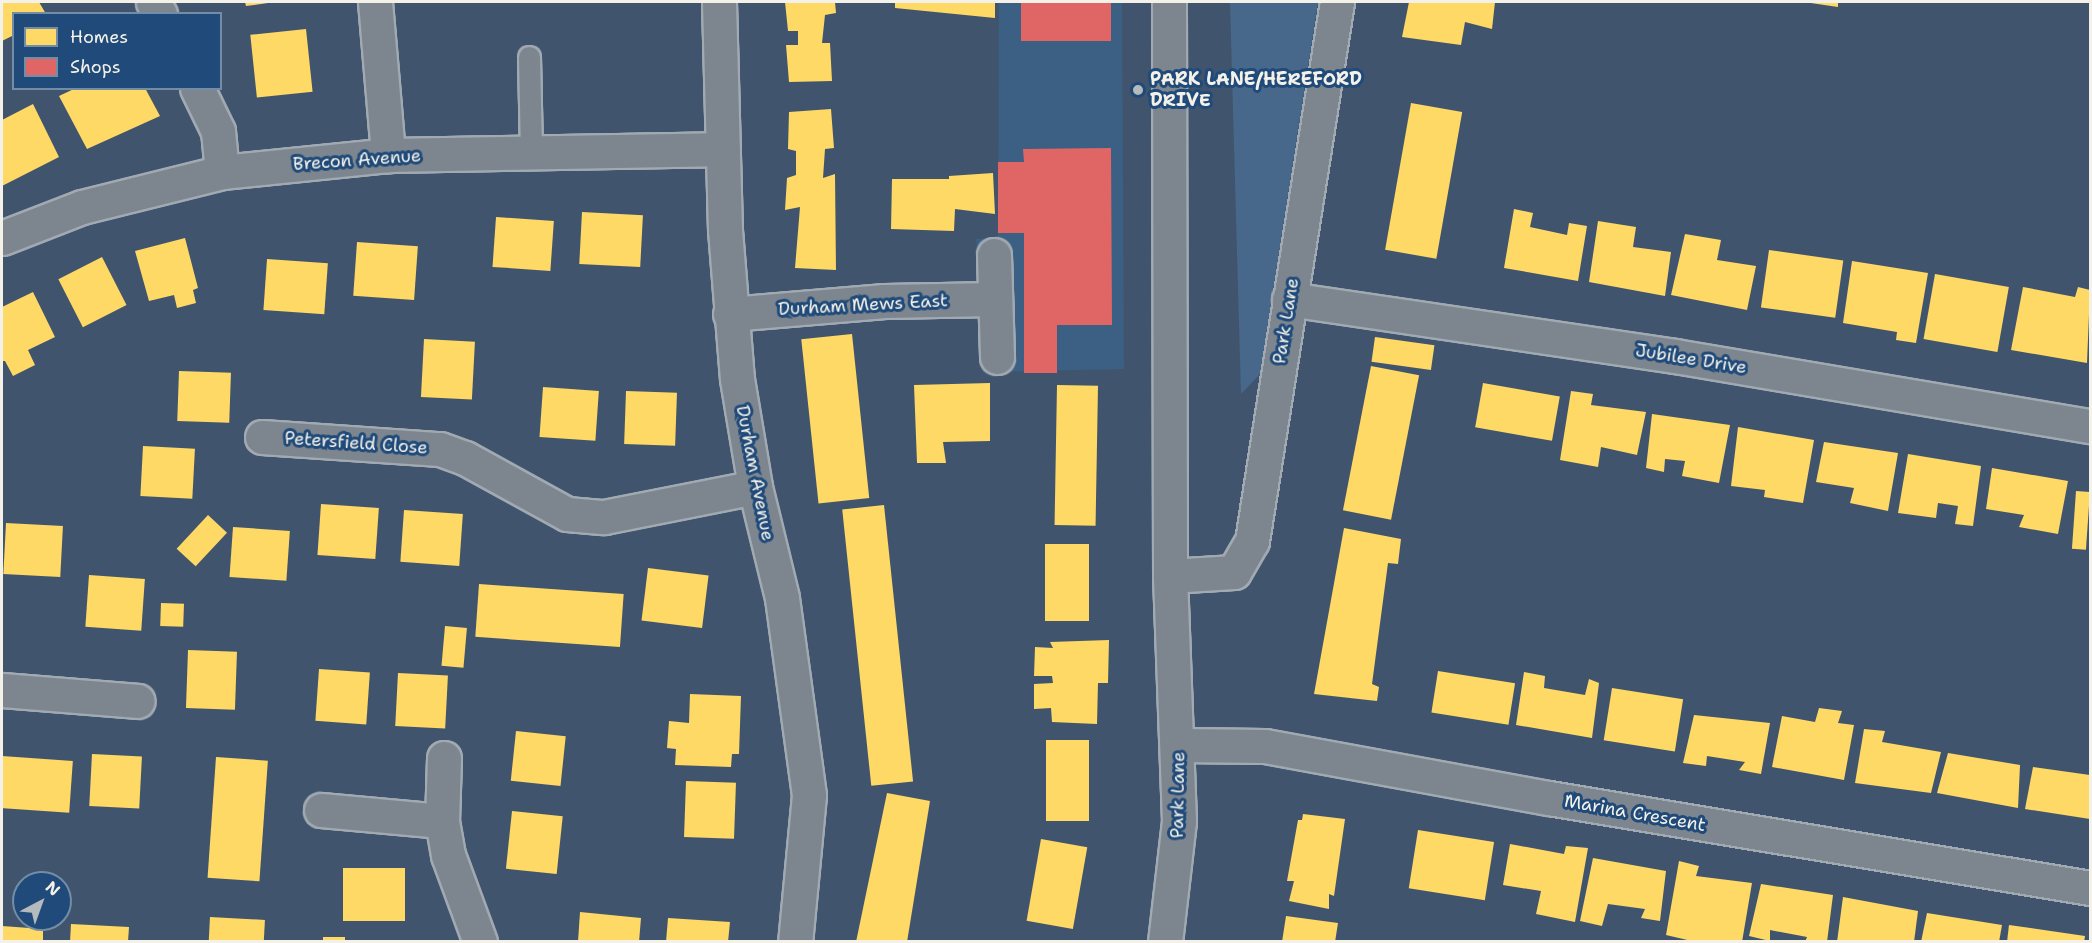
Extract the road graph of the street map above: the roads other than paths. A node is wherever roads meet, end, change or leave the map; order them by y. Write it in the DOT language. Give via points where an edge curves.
graph roads {
  1 [pos="375,2"];
  2 [pos="719,2"];
  3 [pos="1168,2"];
  4 [pos="1337,2"];
  5 [pos="529,57"];
  6 [pos="198,90"];
  7 [pos="723,149"];
  8 [pos="531,153"];
  9 [pos="388,155"];
  10 [pos="222,172"];
  11 [pos="2,238"];
  12 [pos="994,255"];
  13 [pos="995,299"];
  14 [pos="1290,299"];
  15 [pos="730,314"];
  16 [pos="997,357"];
  17 [pos="2091,426"];
  18 [pos="262,437"];
  19 [pos="755,487"];
  20 [pos="1170,576"];
  21 [pos="2,690"];
  22 [pos="138,700"];
  23 [pos="1179,745"];
  24 [pos="444,758"];
  25 [pos="321,810"];
  26 [pos="442,821"];
  27 [pos="2091,888"];
  28 [pos="480,942"];
  29 [pos="795,942"];
  30 [pos="1165,942"];
  1 -- 9 [label="street"];
  2 -- 7 [label="street, Durham Avenue"];
  3 -- 20 [label="street, Park Lane"];
  4 -- 14 [label="street, Park Lane"];
  5 -- 8 [label="lane"];
  6 -- 10 [label="street" via="218,132"];
  7 -- 8 [label="street, Brecon Avenue"];
  7 -- 15 [label="street, Durham Avenue"];
  8 -- 9 [label="street, Brecon Avenue"];
  9 -- 10 [label="street, Brecon Avenue"];
  10 -- 11 [label="street, Brecon Avenue" via="81,207"];
  12 -- 13 [label="street"];
  13 -- 15 [label="street, Durham Mews East" via="884,301"];
  13 -- 16 [label="street"];
  14 -- 17 [label="street, Jubilee Drive" via="1675,356"];
  14 -- 20 [label="street, Park Lane" via="1252,541 1234,572"];
  15 -- 19 [label="street, Durham Avenue"];
  18 -- 19 [label="street, Petersfield Close" via="440,449 465,458 567,514 604,517"];
  19 -- 29 [label="street, Durham Avenue" via="782,598 809,795"];
  20 -- 23 [label="street, Park Lane"];
  21 -- 22 [label="street"];
  23 -- 27 [label="street, Marina Crescent" via="1265,746 1549,798"];
  23 -- 30 [label="street, Park Lane" via="1179,821"];
  24 -- 26 [label="street"];
  25 -- 26 [label="street"];
  26 -- 28 [label="street" via="448,855"];
}
